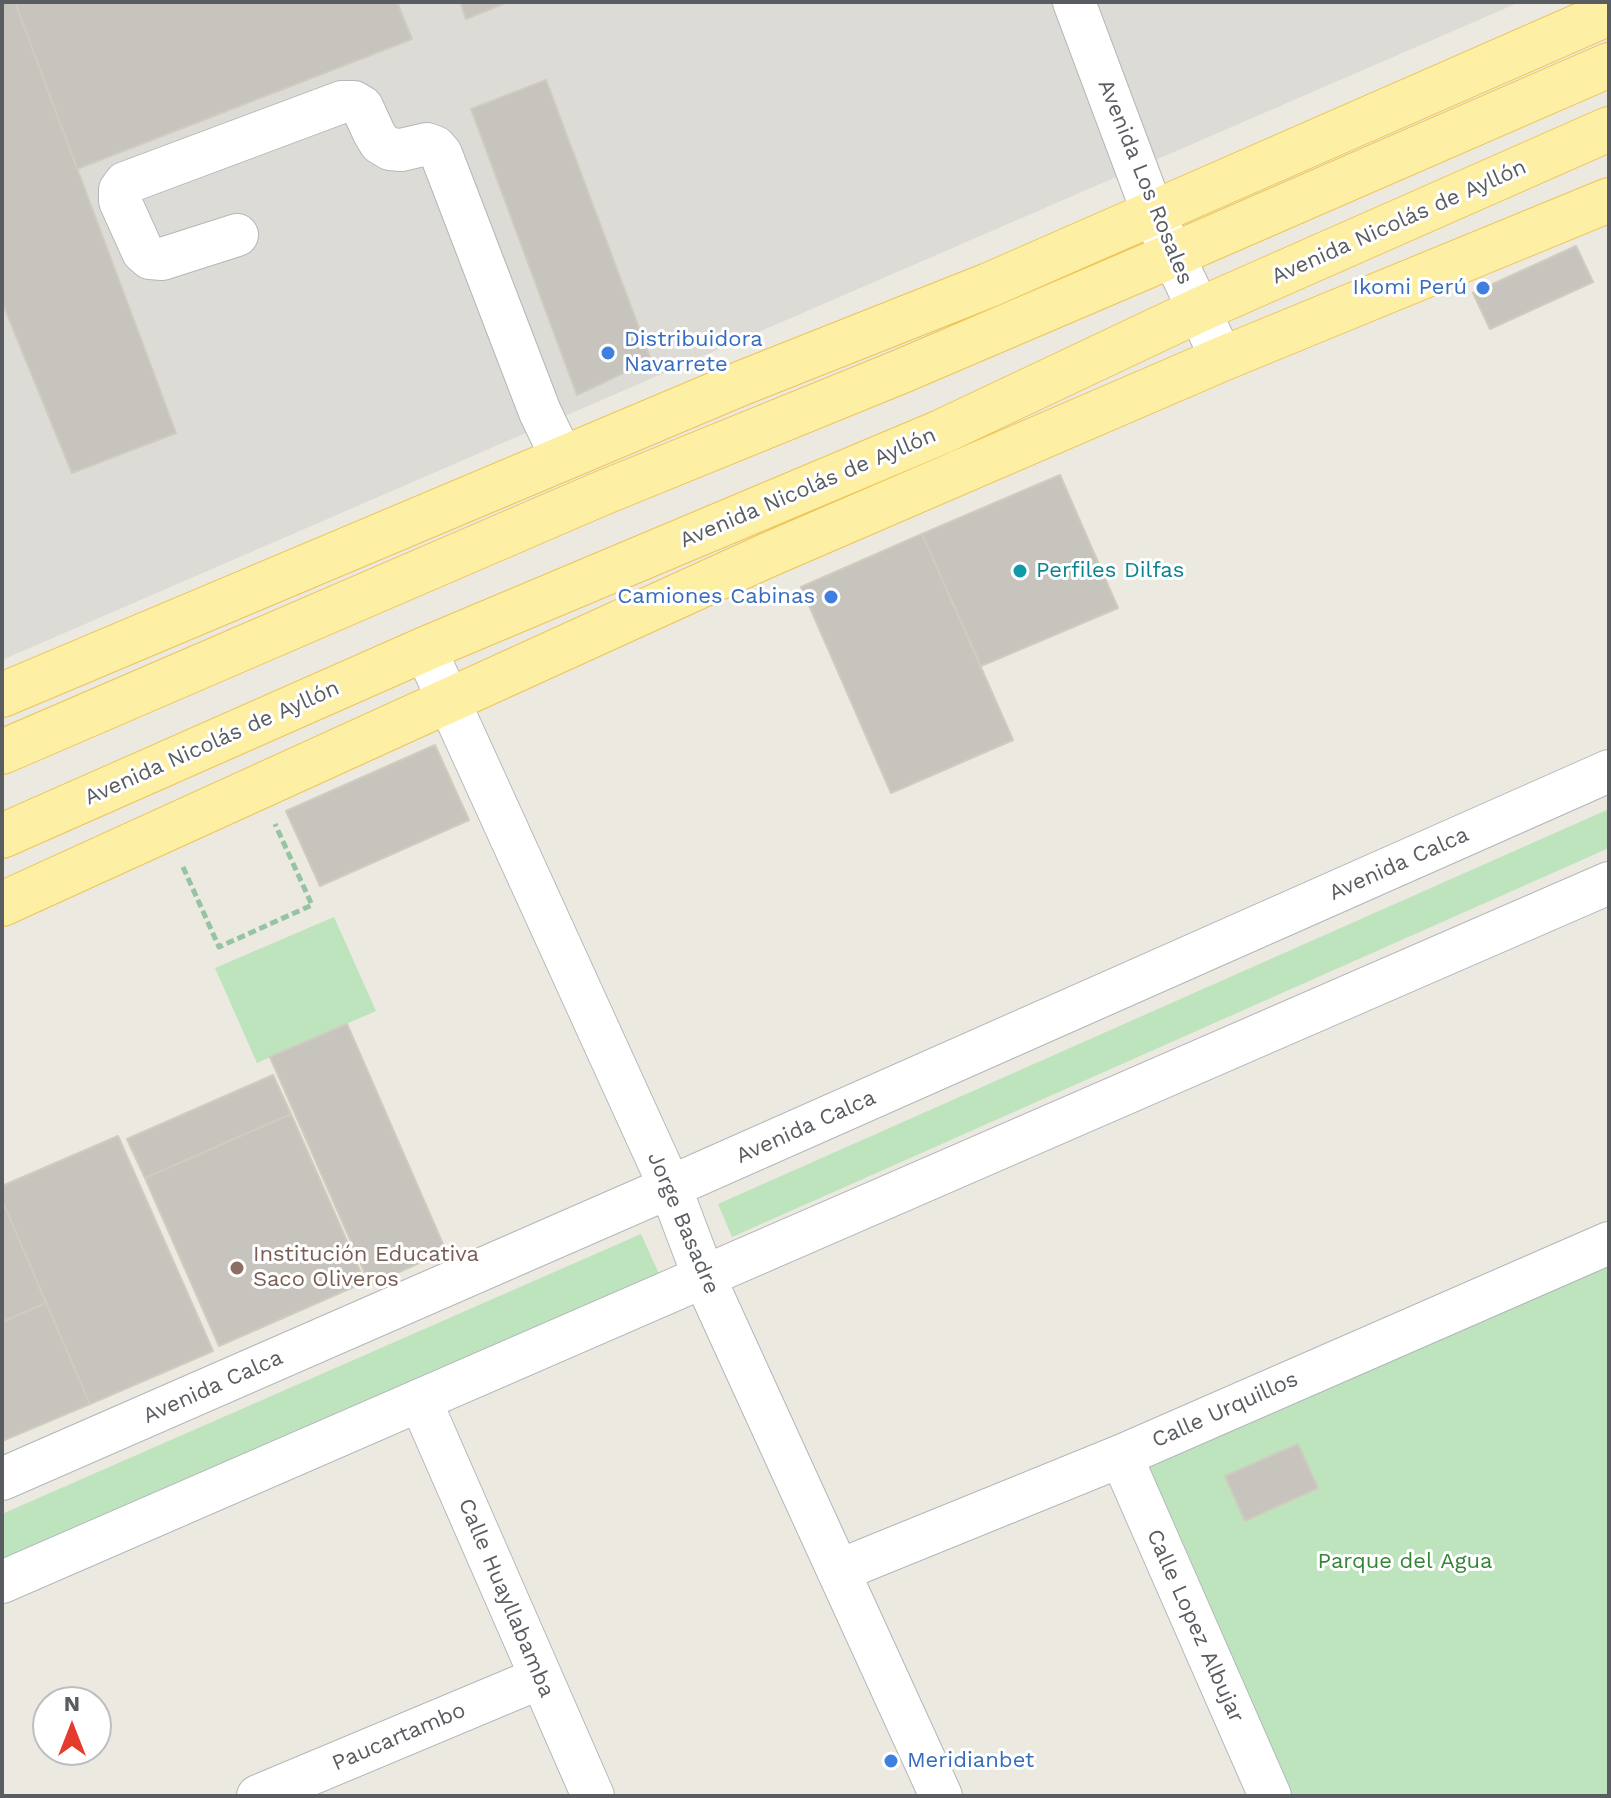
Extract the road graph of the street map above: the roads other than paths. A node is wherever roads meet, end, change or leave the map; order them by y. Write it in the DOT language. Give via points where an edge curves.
graph roads {
  1 [pos="1074,2"];
  2 [pos="1609,13"];
  3 [pos="1609,65"];
  4 [pos="1609,129"];
  5 [pos="1609,200"];
  6 [pos="1153,213"];
  7 [pos="237,235"];
  8 [pos="1173,255"];
  9 [pos="989,285"];
  10 [pos="1199,310"];
  11 [pos="1222,359"];
  12 [pos="902,371"];
  13 [pos="941,432"];
  14 [pos="562,458"];
  15 [pos="768,555"];
  16 [pos="425,649"];
  17 [pos="2,695"];
  18 [pos="449,701"];
  19 [pos="2,752"];
  20 [pos="1609,771"];
  21 [pos="2,836"];
  22 [pos="1609,883"];
  23 [pos="2,904"];
  24 [pos="670,1187"];
  25 [pos="1609,1243"];
  26 [pos="704,1277"];
  27 [pos="420,1400"];
  28 [pos="1121,1456"];
  29 [pos="2,1479"];
  30 [pos="838,1571"];
  31 [pos="2,1582"];
  32 [pos="540,1678"];
  33 [pos="264,1795"];
  34 [pos="593,1796"];
  35 [pos="941,1796"];
  36 [pos="1270,1796"];
  1 -- 6 [label="street, Avenida Los Rosales"];
  2 -- 6 [label="main road"];
  3 -- 8 [label="main road"];
  4 -- 10 [label="main road, Avenida Nicolás de Ayllón"];
  5 -- 11 [label="main road, Avenida Nicolás de Ayllón"];
  6 -- 8 [label="street, Avenida Los Rosales"];
  6 -- 9 [label="main road"];
  7 -- 14 [label="street" via="162,259 150,258 120,201 120,190 125,183 342,102 362,107 380,143 390,149 435,147"];
  8 -- 10 [label="street, Avenida Los Rosales"];
  8 -- 12 [label="main road"];
  9 -- 12 [label="main road"];
  9 -- 14 [label="main road"];
  10 -- 11 [label="street, Avenida Los Rosales"];
  10 -- 13 [label="main road, Avenida Nicolás de Ayllón"];
  11 -- 15 [label="main road, Avenida Nicolás de Ayllón"];
  12 -- 19 [label="main road" via="600,494"];
  13 -- 15 [label="main road"];
  13 -- 16 [label="main road, Avenida Nicolás de Ayllón"];
  14 -- 17 [label="main road"];
  15 -- 18 [label="main road, Avenida Nicolás de Ayllón"];
  16 -- 18 [label="street, Jorge Basadre"];
  16 -- 21 [label="main road, Avenida Nicolás de Ayllón"];
  18 -- 23 [label="main road, Avenida Nicolás de Ayllón"];
  18 -- 24 [label="street, Jorge Basadre"];
  20 -- 24 [label="street, Avenida Calca"];
  22 -- 26 [label="street"];
  24 -- 26 [label="street, Jorge Basadre"];
  24 -- 29 [label="street, Avenida Calca"];
  25 -- 28 [label="street, Calle Urquillos"];
  26 -- 27 [label="street"];
  26 -- 30 [label="street, Jorge Basadre"];
  27 -- 31 [label="street"];
  27 -- 32 [label="street, Calle Huayllabamba"];
  28 -- 30 [label="street, Calle Urquillos"];
  28 -- 36 [label="street, Calle Lopez Albujar"];
  30 -- 35 [label="street, Jorge Basadre"];
  32 -- 33 [label="street, Paucartambo"];
  32 -- 34 [label="street, Calle Huayllabamba"];
}
